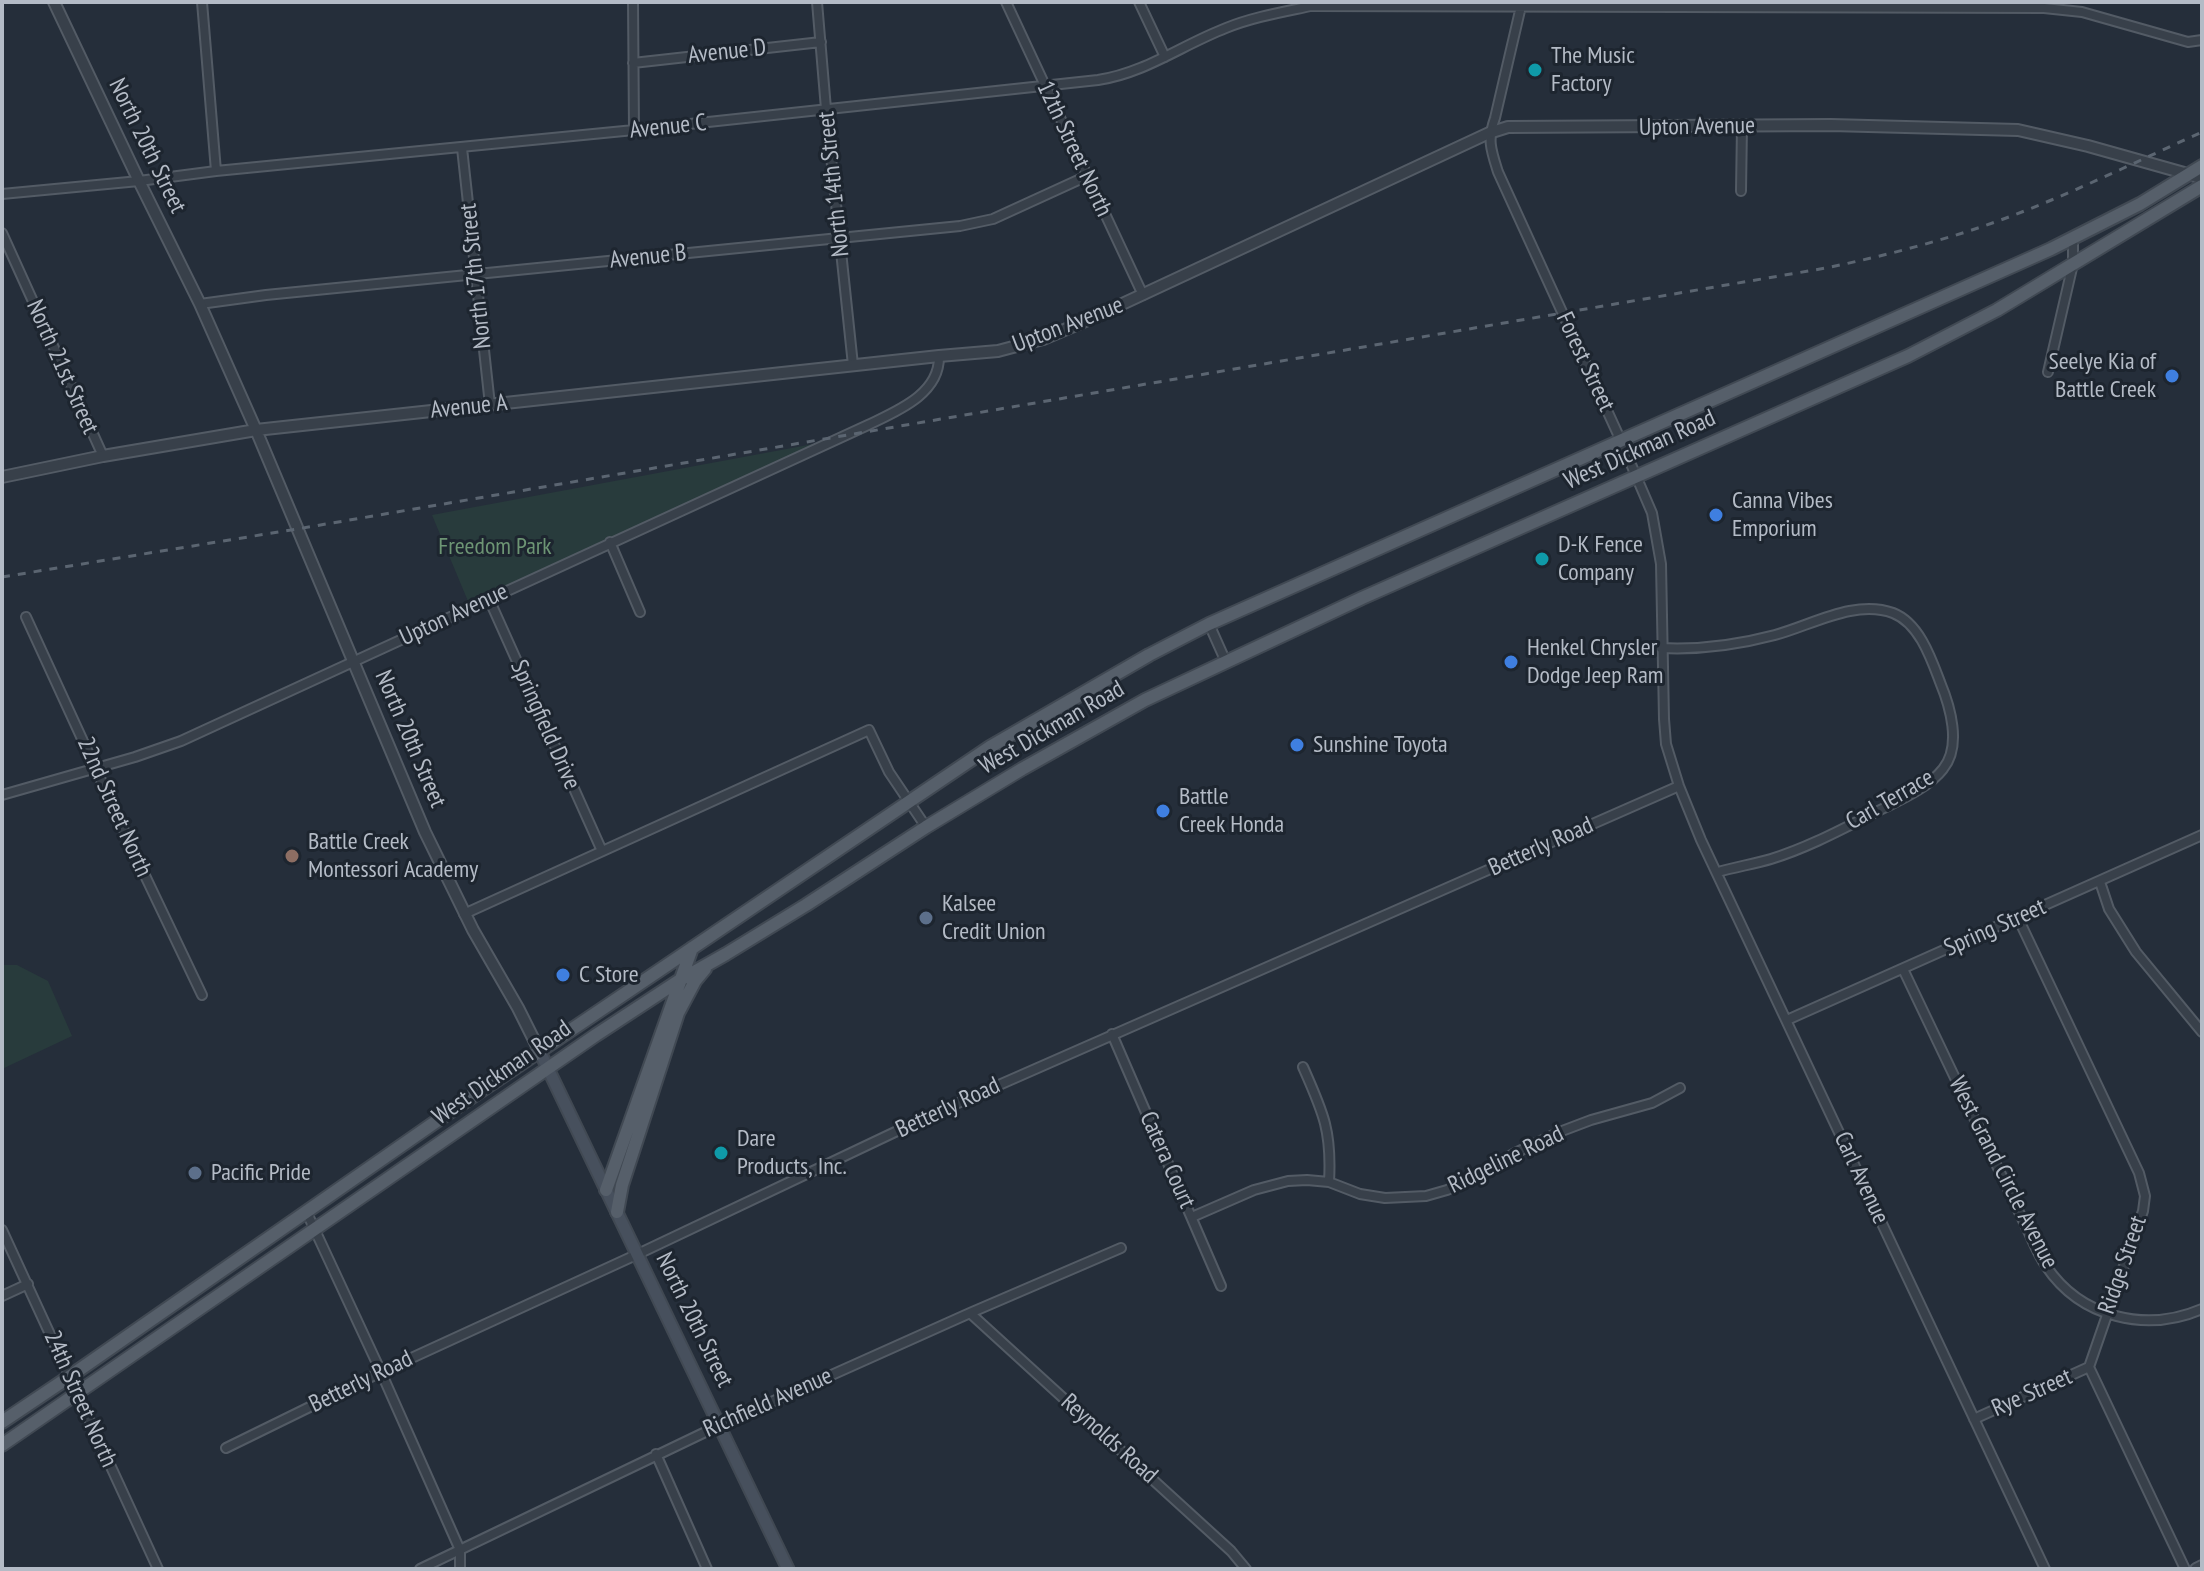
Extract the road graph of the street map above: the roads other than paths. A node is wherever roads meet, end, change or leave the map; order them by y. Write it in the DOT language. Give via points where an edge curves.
graph roads {
  1 [pos="54,2"];
  2 [pos="202,2"];
  3 [pos="633,2"];
  4 [pos="817,2"];
  5 [pos="1006,2"];
  6 [pos="1139,2"];
  7 [pos="1522,4"];
  8 [pos="2202,40"];
  9 [pos="821,42"];
  10 [pos="1165,57"];
  11 [pos="633,63"];
  12 [pos="1046,87"];
  13 [pos="826,109"];
  14 [pos="1742,126"];
  15 [pos="634,130"];
  16 [pos="1489,133"];
  17 [pos="462,148"];
  18 [pos="2202,166"];
  19 [pos="216,171"];
  20 [pos="2189,175"];
  21 [pos="1087,176"];
  22 [pos="2202,178"];
  23 [pos="139,181"];
  24 [pos="2202,186"];
  25 [pos="1741,191"];
  26 [pos="2,194"];
  27 [pos="2,233"];
  28 [pos="841,237"];
  29 [pos="2073,238"];
  30 [pos="2073,264"];
  31 [pos="475,275"];
  32 [pos="1143,295"];
  33 [pos="200,304"];
  34 [pos="939,356"];
  35 [pos="853,365"];
  36 [pos="2048,372"];
  37 [pos="490,405"];
  38 [pos="256,430"];
  39 [pos="1621,441"];
  40 [pos="103,456"];
  41 [pos="1636,475"];
  42 [pos="2,477"];
  43 [pos="610,542"];
  44 [pos="489,599"];
  45 [pos="640,612"];
  46 [pos="26,617"];
  47 [pos="1209,624"];
  48 [pos="1661,648"];
  49 [pos="353,662"];
  50 [pos="1226,662"];
  51 [pos="97,768"];
  52 [pos="1679,786"];
  53 [pos="2,795"];
  54 [pos="909,800"];
  55 [pos="926,827"];
  56 [pos="2202,835"];
  57 [pos="602,851"];
  58 [pos="1718,872"];
  59 [pos="2100,882"];
  60 [pos="464,914"];
  61 [pos="2018,918"];
  62 [pos="692,948"];
  63 [pos="712,962"];
  64 [pos="1903,969"];
  65 [pos="680,980"];
  66 [pos="202,995"];
  67 [pos="1787,1020"];
  68 [pos="2202,1032"];
  69 [pos="1112,1034"];
  70 [pos="540,1052"];
  71 [pos="1303,1067"];
  72 [pos="548,1069"];
  73 [pos="1680,1088"];
  74 [pos="1329,1182"];
  75 [pos="606,1190"];
  76 [pos="617,1212"];
  77 [pos="307,1213"];
  78 [pos="1192,1217"];
  79 [pos="2,1230"];
  80 [pos="315,1230"];
  81 [pos="1121,1248"];
  82 [pos="638,1254"];
  83 [pos="28,1284"];
  84 [pos="1221,1286"];
  85 [pos="2,1296"];
  86 [pos="2201,1312"];
  87 [pos="970,1313"];
  88 [pos="2106,1314"];
  89 [pos="2089,1367"];
  90 [pos="381,1372"];
  91 [pos="69,1377"];
  92 [pos="76,1393"];
  93 [pos="1974,1419"];
  94 [pos="2,1422"];
  95 [pos="720,1425"];
  96 [pos="2,1445"];
  97 [pos="226,1448"];
  98 [pos="656,1454"];
  99 [pos="460,1550"];
  100 [pos="2202,1566"];
  101 [pos="158,1569"];
  102 [pos="420,1569"];
  103 [pos="460,1569"];
  104 [pos="707,1569"];
  105 [pos="788,1569"];
  106 [pos="1246,1569"];
  107 [pos="2045,1569"];
  108 [pos="2185,1569"];
  109 [pos="2196,1569"];
  1 -- 23 [label="street, North 20th Street"];
  2 -- 19 [label="street"];
  3 -- 11 [label="street"];
  4 -- 9 [label="street, North 14th Street"];
  5 -- 12 [label="street, 12th Street North"];
  6 -- 10 [label="street"];
  7 -- 8 [label="street, Avenue C" via="2044,8 2082,12 2188,42"];
  7 -- 10 [label="street, Avenue C" via="1320,5 1247,20"];
  7 -- 16 [label="street"];
  9 -- 11 [label="street, Avenue D"];
  9 -- 13 [label="street, North 14th Street"];
  10 -- 12 [label="street, Avenue C" via="1118,77"];
  11 -- 15 [label="street"];
  12 -- 13 [label="street, Avenue C"];
  12 -- 21 [label="street, 12th Street North"];
  13 -- 15 [label="street, Avenue C"];
  13 -- 28 [label="street, North 14th Street"];
  14 -- 16 [label="street, Upton Avenue" via="1508,127"];
  14 -- 20 [label="street, Upton Avenue" via="2018,130"];
  14 -- 25 [label="street"];
  15 -- 17 [label="street, Avenue C"];
  16 -- 32 [label="street, Upton Avenue"];
  16 -- 39 [label="street, Forest Street" via="1498,172"];
  17 -- 19 [label="street, Avenue C"];
  17 -- 31 [label="street, North 17th Street"];
  18 -- 20 [label="main road, West Dickman Road"];
  19 -- 23 [label="street, Avenue C"];
  20 -- 22 [label="street, Upton Avenue"];
  20 -- 29 [label="main road, West Dickman Road"];
  21 -- 28 [label="street, Avenue B" via="993,219"];
  21 -- 32 [label="street, 12th Street North"];
  23 -- 26 [label="street, Avenue C"];
  23 -- 33 [label="street, North 20th Street"];
  24 -- 30 [label="main road, West Dickman Road"];
  27 -- 40 [label="street, North 21st Street"];
  28 -- 31 [label="street, Avenue B"];
  28 -- 35 [label="street, North 14th Street"];
  29 -- 30 [label="street"];
  29 -- 39 [label="main road, West Dickman Road"];
  30 -- 36 [label="street"];
  30 -- 41 [label="main road, West Dickman Road" via="1908,356"];
  31 -- 33 [label="street, Avenue B"];
  31 -- 37 [label="street, North 17th Street"];
  32 -- 34 [label="street, Upton Avenue" via="1043,339 998,351"];
  33 -- 38 [label="street, North 20th Street"];
  34 -- 35 [label="street, Avenue A"];
  34 -- 43 [label="street, Upton Avenue" via="935,378 905,407"];
  35 -- 37 [label="street, Avenue A"];
  37 -- 38 [label="street, Avenue A"];
  38 -- 40 [label="street, Avenue A"];
  38 -- 49 [label="street, North 20th Street"];
  39 -- 41 [label="street, Forest Street"];
  39 -- 47 [label="main road, West Dickman Road"];
  40 -- 42 [label="street, Avenue A"];
  41 -- 48 [label="street, Forest Street" via="1659,545"];
  41 -- 50 [label="main road, West Dickman Road"];
  43 -- 44 [label="street, Upton Avenue"];
  43 -- 45 [label="street"];
  44 -- 49 [label="street, Upton Avenue"];
  44 -- 57 [label="street, Springfield Drive"];
  46 -- 51 [label="street, 22nd Street North"];
  47 -- 50 [label="street"];
  47 -- 54 [label="main road, West Dickman Road" via="1089,688"];
  48 -- 52 [label="street, Forest Street" via="1666,744"];
  48 -- 58 [label="street, Carl Terrace" via="1727,646 1853,610 1894,613 1921,640 1950,709 1952,734 1945,768 1926,784 1826,837"];
  49 -- 51 [label="street, Upton Avenue" via="181,741"];
  49 -- 60 [label="street, North 20th Street"];
  50 -- 55 [label="main road, West Dickman Road" via="1134,706"];
  51 -- 53 [label="street, Upton Avenue"];
  51 -- 66 [label="street, 22nd Street North"];
  52 -- 58 [label="street, Carl Avenue"];
  52 -- 69 [label="street, Betterly Road"];
  54 -- 55 [label="street"];
  54 -- 57 [label="street" via="869,730"];
  54 -- 62 [label="main road, West Dickman Road"];
  55 -- 63 [label="main road, West Dickman Road"];
  56 -- 59 [label="street, Spring Street"];
  57 -- 60 [label="street"];
  58 -- 67 [label="street, Carl Avenue"];
  59 -- 61 [label="street, Spring Street"];
  59 -- 68 [label="street" via="2109,909 2136,952"];
  60 -- 70 [label="street, North 20th Street"];
  61 -- 64 [label="street, Spring Street"];
  61 -- 88 [label="street, Ridge Street" via="2139,1173 2145,1196"];
  62 -- 65 [label="main road"];
  62 -- 70 [label="main road, West Dickman Road"];
  63 -- 65 [label="main road, West Dickman Road"];
  63 -- 76 [label="main road" via="678,1013"];
  64 -- 67 [label="street, Spring Street"];
  64 -- 88 [label="street, West Grand Circle Avenue" via="2046,1266 2081,1300"];
  65 -- 72 [label="main road, West Dickman Road"];
  65 -- 75 [label="main road"];
  67 -- 93 [label="street, Carl Avenue"];
  69 -- 78 [label="street, Catera Court"];
  69 -- 82 [label="street, Betterly Road"];
  70 -- 72 [label="main road, North 20th Street"];
  70 -- 77 [label="main road, West Dickman Road"];
  71 -- 74 [label="street" via="1329,1136"];
  72 -- 75 [label="main road, North 20th Street"];
  72 -- 80 [label="main road, West Dickman Road"];
  73 -- 74 [label="street, Ridgeline Road" via="1652,1103 1562,1131 1468,1181 1426,1196 1385,1198"];
  74 -- 78 [label="street, Ridgeline Road" via="1270,1184"];
  75 -- 76 [label="main road, North 20th Street"];
  76 -- 82 [label="main road, North 20th Street"];
  77 -- 80 [label="street"];
  77 -- 91 [label="main road, West Dickman Road"];
  78 -- 84 [label="street, Catera Court"];
  79 -- 83 [label="street, 24th Street North"];
  80 -- 90 [label="street"];
  80 -- 92 [label="main road, West Dickman Road"];
  81 -- 87 [label="street, Richfield Avenue"];
  82 -- 90 [label="street, Betterly Road"];
  82 -- 95 [label="main road, North 20th Street"];
  83 -- 85 [label="street"];
  83 -- 91 [label="street, 24th Street North"];
  86 -- 88 [label="street, West Grand Circle Avenue" via="2150,1320"];
  87 -- 95 [label="street, Richfield Avenue"];
  87 -- 106 [label="street, Reynolds Road"];
  88 -- 89 [label="street, Ridge Street"];
  89 -- 93 [label="street, Rye Street"];
  89 -- 108 [label="street"];
  90 -- 97 [label="street, Betterly Road"];
  90 -- 99 [label="street"];
  91 -- 92 [label="street, 24th Street North"];
  91 -- 94 [label="main road, West Dickman Road"];
  92 -- 96 [label="main road, West Dickman Road"];
  92 -- 101 [label="street, 24th Street North"];
  93 -- 107 [label="street, Carl Avenue"];
  95 -- 98 [label="street, Richfield Avenue"];
  95 -- 105 [label="main road, North 20th Street"];
  98 -- 99 [label="street, Richfield Avenue"];
  98 -- 104 [label="street"];
  99 -- 102 [label="street, Richfield Avenue"];
  99 -- 103 [label="street"];
  100 -- 109 [label="street"];
}
